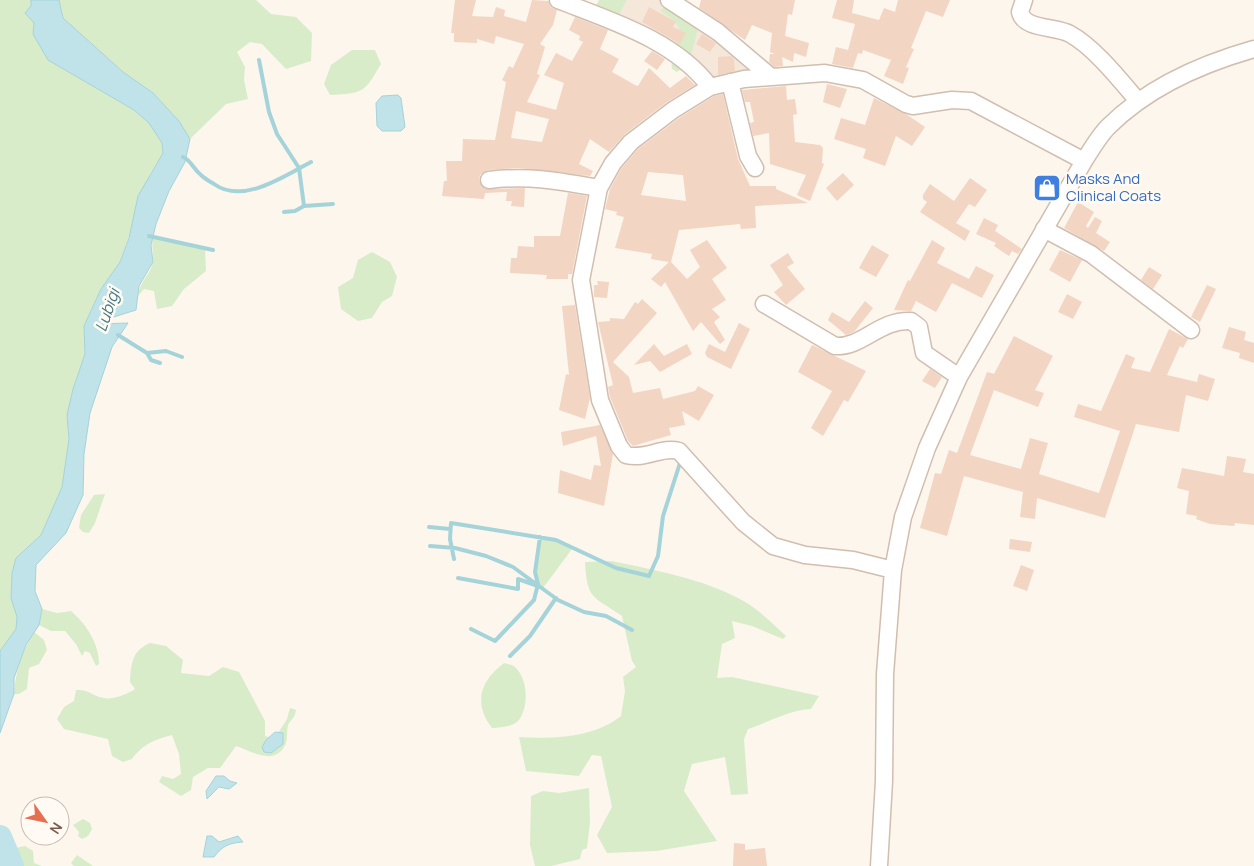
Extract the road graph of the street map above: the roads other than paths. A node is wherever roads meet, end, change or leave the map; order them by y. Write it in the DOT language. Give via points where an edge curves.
graph roads {
  1 [pos="558,0"];
  2 [pos="669,0"];
  3 [pos="1024,0"];
  4 [pos="1254,49"];
  5 [pos="770,76"];
  6 [pos="730,82"];
  7 [pos="710,87"];
  8 [pos="1138,102"];
  9 [pos="1084,161"];
  10 [pos="755,168"];
  11 [pos="489,180"];
  12 [pos="599,188"];
  13 [pos="1044,229"];
  14 [pos="764,304"];
  15 [pos="1191,330"];
  16 [pos="959,377"];
  17 [pos="893,570"];
  18 [pos="879,866"];
  1 -- 7 [label="street" via="667,48 691,66"];
  2 -- 5 [label="street" via="718,32"];
  3 -- 8 [label="street" via="1020,12 1025,20 1061,30 1078,39"];
  4 -- 8 [label="street" via="1192,71"];
  5 -- 6 [label="street"];
  5 -- 9 [label="street" via="825,73 853,77 913,106 952,100 971,101"];
  6 -- 7 [label="street"];
  6 -- 10 [label="street" via="748,156"];
  7 -- 12 [label="street" via="631,142 613,163"];
  8 -- 9 [label="street" via="1107,128"];
  9 -- 13 [label="street"];
  11 -- 12 [label="street" via="538,177"];
  12 -- 17 [label="street" via="581,280 600,400 626,456 645,457 664,451 679,451 743,522 773,546 805,555 853,560"];
  13 -- 15 [label="street" via="1091,254"];
  13 -- 16 [label="street"];
  14 -- 16 [label="street" via="835,346 846,346 893,322 911,321 919,327 924,353"];
  16 -- 17 [label="street" via="920,466 903,517"];
  17 -- 18 [label="street" via="885,674"];
}
